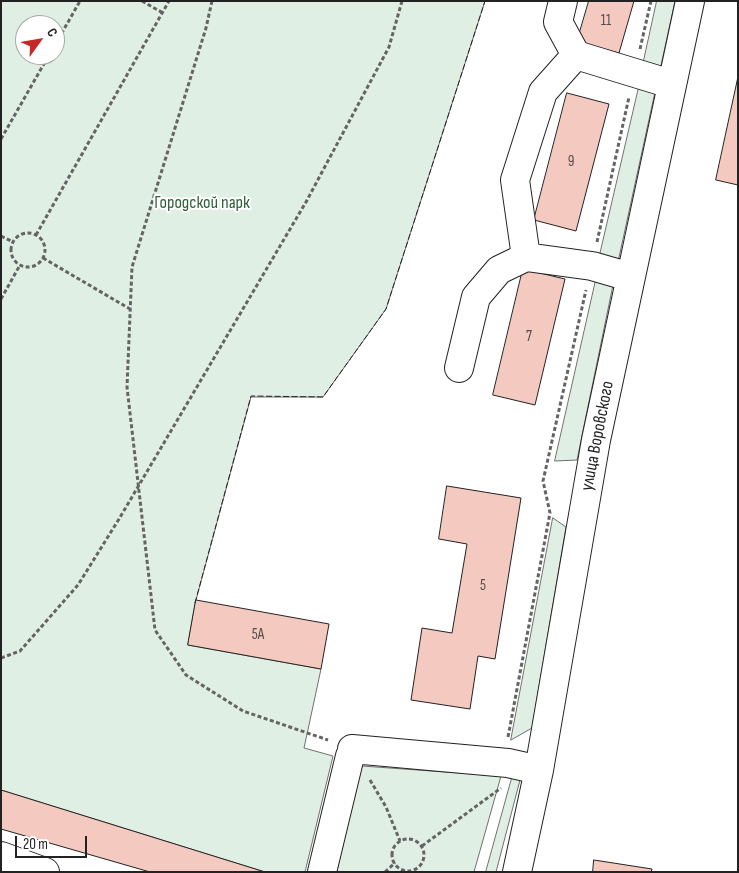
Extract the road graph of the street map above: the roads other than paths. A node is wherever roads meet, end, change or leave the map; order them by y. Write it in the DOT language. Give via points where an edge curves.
graph roads {
  1 [pos="563,1"];
  2 [pos="690,1"];
  3 [pos="576,55"];
  4 [pos="671,84"];
  5 [pos="526,257"];
  6 [pos="630,277"];
  7 [pos="459,368"];
  8 [pos="539,770"];
  9 [pos="1,856"];
  10 [pos="45,872"];
  11 [pos="322,872"];
  12 [pos="516,872"];
  1 -- 3 [label="street" via="558,22"];
  2 -- 4 [label="street, улица Воровского"];
  3 -- 4 [label="street"];
  3 -- 5 [label="street" via="543,92 515,180"];
  4 -- 6 [label="street, улица Воровского"];
  5 -- 6 [label="street" via="592,266"];
  5 -- 7 [label="street" via="499,270 476,297"];
  6 -- 8 [label="street, улица Воровского" via="596,440"];
  8 -- 11 [label="street" via="506,775 351,753"];
  8 -- 12 [label="street, улица Воровского"];
  9 -- 10 [label="street"];
}
